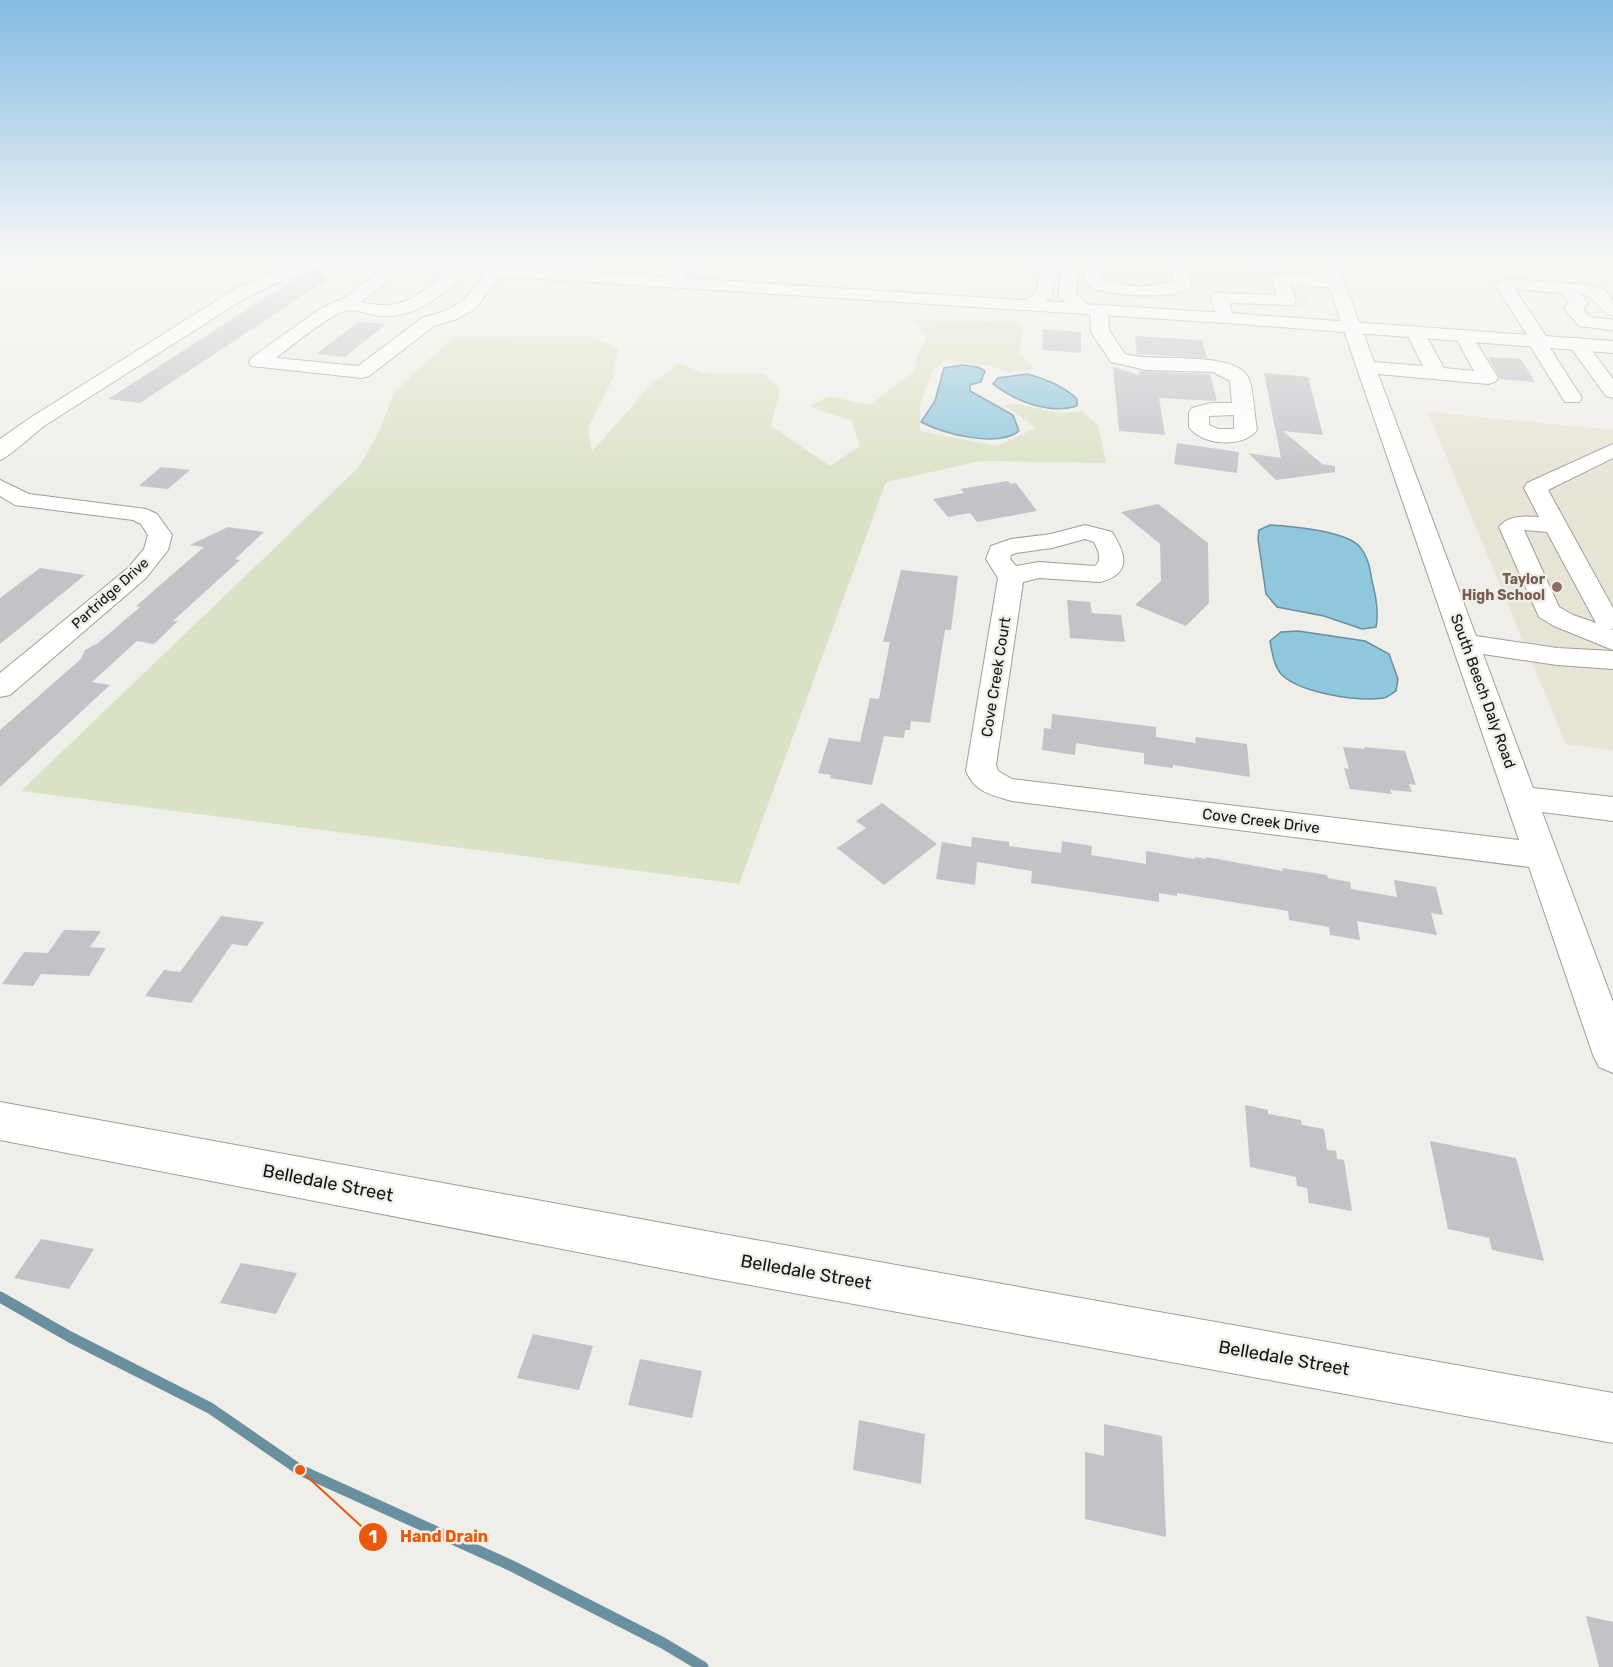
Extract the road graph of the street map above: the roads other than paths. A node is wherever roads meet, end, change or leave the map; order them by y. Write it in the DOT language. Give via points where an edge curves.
graph roads {
  1 [pos="170,338"];
  2 [pos="292,338"];
  3 [pos="407,338"];
  4 [pos="1108,338"];
  5 [pos="1356,338"];
  6 [pos="1418,338"];
  7 [pos="1465,338"];
  8 [pos="1491,338"];
  9 [pos="1536,338"];
  10 [pos="1538,341"];
  11 [pos="1576,344"];
  12 [pos="1613,347"];
  13 [pos="1367,368"];
  14 [pos="1437,374"];
  15 [pos="1613,392"];
  16 [pos="1572,398"];
  17 [pos="1243,409"];
  18 [pos="0,453"];
  19 [pos="1607,460"];
  20 [pos="0,487"];
  21 [pos="1555,525"];
  22 [pos="1011,578"];
  23 [pos="1613,621"];
  24 [pos="1464,642"];
  25 [pos="1613,642"];
  26 [pos="1613,660"];
  27 [pos="0,688"];
  28 [pos="984,775"];
  29 [pos="1522,798"];
  30 [pos="1613,809"];
  31 [pos="1543,856"];
  32 [pos="1613,1054"];
  33 [pos="0,1121"];
  34 [pos="1613,1418"];
  1 -- 18 [label="street" via="37,422"];
  2 -- 3 [label="street" via="258,362 362,372"];
  4 -- 17 [label="street" via="1114,354 1124,360 1211,366 1230,371 1239,379"];
  5 -- 13 [label="street, South Beech Daly Road"];
  6 -- 14 [label="street"];
  7 -- 14 [label="street" via="1488,378"];
  8 -- 10 [label="street"];
  9 -- 10 [label="street"];
  10 -- 11 [label="street"];
  10 -- 16 [label="street"];
  11 -- 12 [label="street"];
  11 -- 15 [label="street"];
  13 -- 14 [label="street"];
  13 -- 24 [label="street, South Beech Daly Road"];
  19 -- 21 [label="street" via="1535,488"];
  20 -- 27 [label="street, Partridge Drive" via="23,500 138,514 157,527 160,535 156,550 137,573"];
  21 -- 23 [label="street" via="1605,617"];
  21 -- 25 [label="street" via="1522,523 1511,527 1548,611 1558,620"];
  22 -- 28 [label="street, Cove Creek Court" via="981,765"];
  24 -- 26 [label="street" via="1518,652"];
  24 -- 29 [label="street, South Beech Daly Road"];
  28 -- 31 [label="street, Cove Creek Drive" via="993,784 1012,790"];
  29 -- 30 [label="street"];
  29 -- 31 [label="street, South Beech Daly Road"];
  31 -- 32 [label="street, South Beech Daly Road"];
  33 -- 34 [label="street, Belledale Street"];
}
